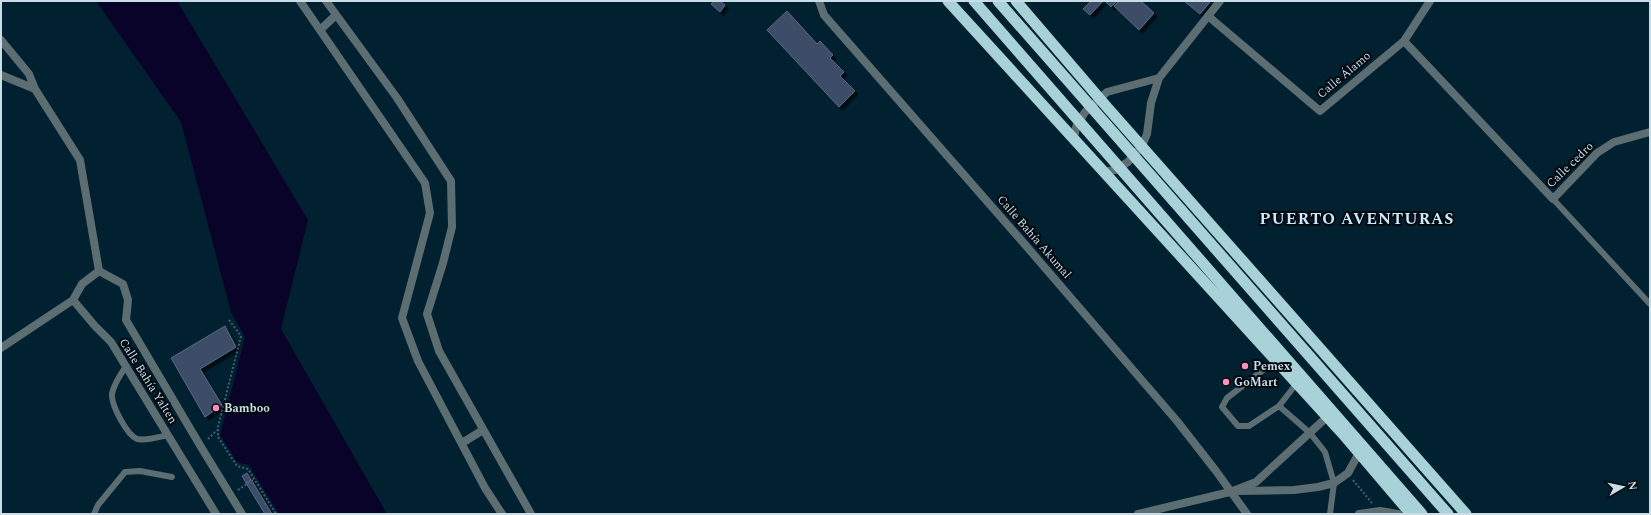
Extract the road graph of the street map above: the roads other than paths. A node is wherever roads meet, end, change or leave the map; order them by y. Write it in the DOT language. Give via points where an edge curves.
graph roads {
  1 [pos="300,1"];
  2 [pos="326,1"];
  3 [pos="819,1"];
  4 [pos="948,1"];
  5 [pos="974,1"];
  6 [pos="998,1"];
  7 [pos="1016,1"];
  8 [pos="1220,1"];
  9 [pos="1428,1"];
  10 [pos="336,16"];
  11 [pos="1208,16"];
  12 [pos="320,30"];
  13 [pos="1,40"];
  14 [pos="1404,41"];
  15 [pos="1,75"];
  16 [pos="1159,78"];
  17 [pos="35,89"];
  18 [pos="1099,98"];
  19 [pos="1650,132"];
  20 [pos="1074,139"];
  21 [pos="1142,146"];
  22 [pos="1103,172"];
  23 [pos="1552,199"];
  24 [pos="99,271"];
  25 [pos="73,300"];
  26 [pos="1650,304"];
  27 [pos="1,348"];
  28 [pos="1275,360"];
  29 [pos="126,366"];
  30 [pos="1296,383"];
  31 [pos="1279,406"];
  32 [pos="1327,417"];
  33 [pos="483,430"];
  34 [pos="1310,433"];
  35 [pos="168,435"];
  36 [pos="462,443"];
  37 [pos="1359,453"];
  38 [pos="172,477"];
  39 [pos="1334,483"];
  40 [pos="1230,492"];
  41 [pos="94,514"];
  42 [pos="216,514"];
  43 [pos="242,514"];
  44 [pos="502,514"];
  45 [pos="531,514"];
  46 [pos="1138,514"];
  47 [pos="1247,514"];
  48 [pos="1330,514"];
  49 [pos="1359,514"];
  50 [pos="1398,514"];
  51 [pos="1412,514"];
  52 [pos="1422,514"];
  53 [pos="1448,514"];
  54 [pos="1466,514"];
  1 -- 12 [label="street"];
  2 -- 10 [label="street"];
  3 -- 40 [label="street, Calle Bahía Akumal" via="824,15 1172,415"];
  4 -- 20 [label="highway"];
  5 -- 52 [label="highway"];
  6 -- 53 [label="highway"];
  7 -- 18 [label="highway"];
  8 -- 11 [label="street"];
  9 -- 14 [label="street, Calle Álamo"];
  10 -- 12 [label="street"];
  10 -- 33 [label="street" via="397,98 451,181 452,227 427,314 439,351"];
  11 -- 14 [label="street, Calle Álamo" via="1320,111"];
  11 -- 16 [label="street"];
  12 -- 36 [label="street" via="425,183 430,213 402,318 418,361"];
  13 -- 17 [label="street" via="28,74"];
  14 -- 23 [label="street"];
  15 -- 17 [label="street"];
  16 -- 18 [label="street" via="1117,88"];
  16 -- 21 [label="street"];
  17 -- 24 [label="street" via="80,160"];
  18 -- 20 [label="street" via="1085,112 1076,127"];
  18 -- 21 [label="highway"];
  19 -- 23 [label="street, Calle cedro" via="1614,142 1597,153"];
  20 -- 22 [label="highway"];
  21 -- 22 [label="street" via="1128,162 1115,170"];
  21 -- 54 [label="highway"];
  22 -- 28 [label="highway"];
  23 -- 26 [label="lane"];
  24 -- 25 [label="street" via="82,284"];
  24 -- 43 [label="street, Calle Bahía Yalten" via="123,284 128,300 126,320"];
  25 -- 27 [label="street"];
  25 -- 29 [label="street, Calle Bahía Yalten" via="111,342"];
  28 -- 30 [label="highway"];
  28 -- 31 [label="lane" via="1227,398 1222,408 1238,426 1249,426"];
  29 -- 35 [label="street, Calle Bahía Yalten"];
  29 -- 35 [label="lane" via="115,383 112,397 123,426 135,438 146,440"];
  30 -- 31 [label="lane"];
  30 -- 32 [label="highway"];
  31 -- 34 [label="lane"];
  32 -- 34 [label="street"];
  32 -- 37 [label="highway"];
  33 -- 36 [label="street"];
  33 -- 45 [label="street"];
  34 -- 39 [label="lane" via="1325,452"];
  34 -- 40 [label="street" via="1256,482"];
  35 -- 42 [label="street, Calle Bahía Yalten"];
  36 -- 44 [label="street" via="485,488"];
  37 -- 39 [label="street" via="1348,473"];
  37 -- 51 [label="highway"];
  38 -- 41 [label="lane" via="140,471 125,472 98,505"];
  39 -- 40 [label="street" via="1294,490"];
  39 -- 48 [label="lane"];
  40 -- 46 [label="street"];
  40 -- 47 [label="street, Calle Bahía Akumal"];
  49 -- 50 [label="street" via="1380,511"];
}
